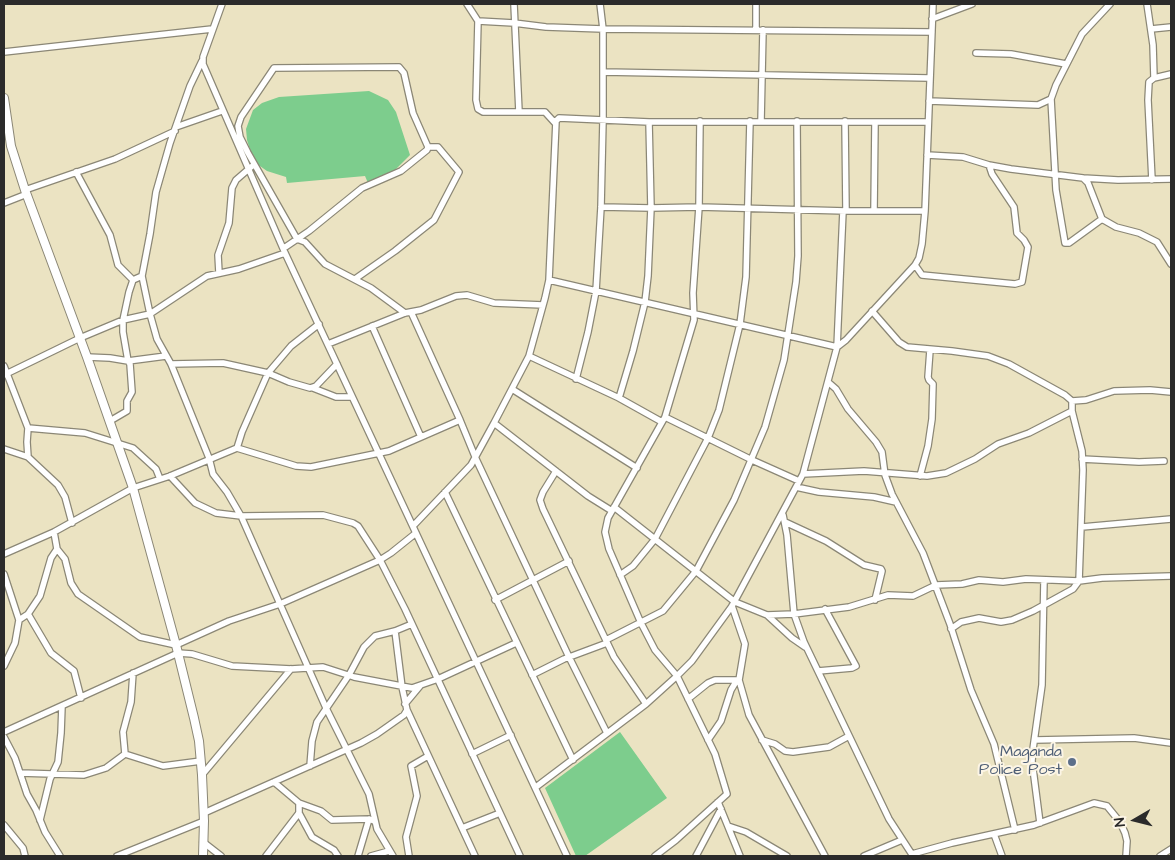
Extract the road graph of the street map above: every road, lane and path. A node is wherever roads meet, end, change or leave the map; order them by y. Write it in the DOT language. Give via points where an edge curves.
graph roads {
  1 [pos="222,4"];
  2 [pos="467,4"];
  3 [pos="514,4"];
  4 [pos="600,4"];
  5 [pos="756,4"];
  6 [pos="933,4"];
  7 [pos="972,4"];
  8 [pos="1110,4"];
  9 [pos="1146,4"];
  10 [pos="932,18"];
  11 [pos="478,21"];
  12 [pos="514,23"];
  13 [pos="1171,27"];
  14 [pos="212,29"];
  15 [pos="603,29"];
  16 [pos="1151,29"];
  17 [pos="756,30"];
  18 [pos="763,30"];
  19 [pos="932,32"];
  20 [pos="4,52"];
  21 [pos="976,53"];
  22 [pos="202,61"];
  23 [pos="1066,64"];
  24 [pos="603,72"];
  25 [pos="1171,74"];
  26 [pos="762,76"];
  27 [pos="929,78"];
  28 [pos="1154,78"];
  29 [pos="4,98"];
  30 [pos="1051,99"];
  31 [pos="929,101"];
  32 [pos="222,111"];
  33 [pos="519,112"];
  34 [pos="603,120"];
  35 [pos="700,121"];
  36 [pos="750,121"];
  37 [pos="761,121"];
  38 [pos="797,121"];
  39 [pos="845,121"];
  40 [pos="649,122"];
  41 [pos="875,122"];
  42 [pos="928,122"];
  43 [pos="555,123"];
  44 [pos="175,129"];
  45 [pos="428,147"];
  46 [pos="927,155"];
  47 [pos="254,164"];
  48 [pos="989,164"];
  49 [pos="248,169"];
  50 [pos="76,172"];
  51 [pos="1056,175"];
  52 [pos="1083,178"];
  53 [pos="1171,179"];
  54 [pos="1152,180"];
  55 [pos="26,192"];
  56 [pos="4,203"];
  57 [pos="601,207"];
  58 [pos="699,207"];
  59 [pos="651,208"];
  60 [pos="748,209"];
  61 [pos="797,210"];
  62 [pos="925,210"];
  63 [pos="844,211"];
  64 [pos="874,211"];
  65 [pos="1102,219"];
  66 [pos="297,239"];
  67 [pos="284,250"];
  68 [pos="1171,264"];
  69 [pos="915,265"];
  70 [pos="219,273"];
  71 [pos="142,276"];
  72 [pos="355,279"];
  73 [pos="132,280"];
  74 [pos="548,280"];
  75 [pos="596,291"];
  76 [pos="645,302"];
  77 [pos="543,306"];
  78 [pos="872,311"];
  79 [pos="408,313"];
  80 [pos="694,313"];
  81 [pos="150,314"];
  82 [pos="123,320"];
  83 [pos="319,324"];
  84 [pos="740,324"];
  85 [pos="372,326"];
  86 [pos="789,334"];
  87 [pos="80,338"];
  88 [pos="328,344"];
  89 [pos="837,347"];
  90 [pos="930,350"];
  91 [pos="166,356"];
  92 [pos="529,356"];
  93 [pos="87,357"];
  94 [pos="128,362"];
  95 [pos="171,364"];
  96 [pos="337,364"];
  97 [pos="4,366"];
  98 [pos="268,373"];
  99 [pos="5,375"];
  100 [pos="576,379"];
  101 [pos="828,382"];
  102 [pos="313,388"];
  103 [pos="512,389"];
  104 [pos="1171,392"];
  105 [pos="352,397"];
  106 [pos="619,398"];
  107 [pos="1072,401"];
  108 [pos="1072,410"];
  109 [pos="664,419"];
  110 [pos="460,420"];
  111 [pos="110,422"];
  112 [pos="494,423"];
  113 [pos="28,428"];
  114 [pos="421,437"];
  115 [pos="708,438"];
  116 [pos="117,442"];
  117 [pos="237,448"];
  118 [pos="4,449"];
  119 [pos="379,454"];
  120 [pos="28,457"];
  121 [pos="209,458"];
  122 [pos="476,459"];
  123 [pos="1082,459"];
  124 [pos="752,460"];
  125 [pos="1164,460"];
  126 [pos="637,468"];
  127 [pos="556,471"];
  128 [pos="886,472"];
  129 [pos="804,474"];
  130 [pos="170,476"];
  131 [pos="920,476"];
  132 [pos="160,479"];
  133 [pos="797,484"];
  134 [pos="132,488"];
  135 [pos="445,492"];
  136 [pos="896,502"];
  137 [pos="613,509"];
  138 [pos="783,515"];
  139 [pos="240,516"];
  140 [pos="1171,519"];
  141 [pos="784,522"];
  142 [pos="72,523"];
  143 [pos="413,526"];
  144 [pos="1082,527"];
  145 [pos="54,532"];
  146 [pos="416,533"];
  147 [pos="655,539"];
  148 [pos="57,549"];
  149 [pos="4,554"];
  150 [pos="380,560"];
  151 [pos="569,561"];
  152 [pos="696,571"];
  153 [pos="4,574"];
  154 [pos="620,575"];
  155 [pos="1171,576"];
  156 [pos="534,580"];
  157 [pos="1044,580"];
  158 [pos="1080,580"];
  159 [pos="936,585"];
  160 [pos="495,600"];
  161 [pos="875,600"];
  162 [pos="280,604"];
  163 [pos="734,604"];
  164 [pos="1045,604"];
  165 [pos="825,609"];
  166 [pos="28,614"];
  167 [pos="794,614"];
  168 [pos="767,615"];
  169 [pos="19,620"];
  170 [pos="641,623"];
  171 [pos="412,624"];
  172 [pos="951,629"];
  173 [pos="395,631"];
  174 [pos="606,641"];
  175 [pos="516,643"];
  176 [pos="806,648"];
  177 [pos="177,649"];
  178 [pos="569,657"];
  179 [pos="476,661"];
  180 [pos="4,666"];
  181 [pos="308,667"];
  182 [pos="291,669"];
  183 [pos="818,671"];
  184 [pos="133,673"];
  185 [pos="349,675"];
  186 [pos="532,675"];
  187 [pos="677,676"];
  188 [pos="438,679"];
  189 [pos="738,680"];
  190 [pos="420,686"];
  191 [pos="402,687"];
  192 [pos="81,698"];
  193 [pos="688,699"];
  194 [pos="405,704"];
  195 [pos="646,704"];
  196 [pos="62,706"];
  197 [pos="326,708"];
  198 [pos="407,710"];
  199 [pos="4,732"];
  200 [pos="607,733"];
  201 [pos="512,735"];
  202 [pos="4,736"];
  203 [pos="849,736"];
  204 [pos="708,740"];
  205 [pos="762,740"];
  206 [pos="1035,740"];
  207 [pos="1171,743"];
  208 [pos="347,750"];
  209 [pos="125,754"];
  210 [pos="472,754"];
  211 [pos="428,756"];
  212 [pos="573,760"];
  213 [pos="201,762"];
  214 [pos="310,766"];
  215 [pos="20,773"];
  216 [pos="53,774"];
  217 [pos="202,775"];
  218 [pos="274,782"];
  219 [pos="536,787"];
  220 [pos="718,802"];
  221 [pos="299,803"];
  222 [pos="721,809"];
  223 [pos="299,813"];
  224 [pos="500,813"];
  225 [pos="204,817"];
  226 [pos="40,820"];
  227 [pos="372,820"];
  228 [pos="1040,823"];
  229 [pos="4,825"];
  230 [pos="728,826"];
  231 [pos="462,828"];
  232 [pos="1014,830"];
  233 [pos="994,834"];
  234 [pos="902,840"];
  235 [pos="203,842"];
  236 [pos="1171,849"];
  237 [pos="391,854"];
  238 [pos="913,855"];
  239 [pos="25,856"];
  240 [pos="60,856"];
  241 [pos="118,856"];
  242 [pos="202,856"];
  243 [pos="220,856"];
  244 [pos="266,856"];
  245 [pos="338,856"];
  246 [pos="358,856"];
  247 [pos="372,856"];
  248 [pos="409,856"];
  249 [pos="475,856"];
  250 [pos="520,856"];
  251 [pos="566,856"];
  252 [pos="655,856"];
  253 [pos="696,856"];
  254 [pos="740,856"];
  255 [pos="787,856"];
  256 [pos="824,856"];
  257 [pos="864,856"];
  258 [pos="1002,856"];
  259 [pos="1126,856"];
  260 [pos="1160,856"];
  1 -- 14 [label="street"];
  2 -- 11 [label="street"];
  3 -- 12 [label="street"];
  4 -- 15 [label="street"];
  5 -- 17 [label="street"];
  6 -- 10 [label="street"];
  7 -- 10 [label="street"];
  8 -- 23 [label="street" via="1082,34"];
  9 -- 16 [label="street"];
  10 -- 19 [label="street"];
  11 -- 12 [label="street"];
  11 -- 33 [label="street" via="477,107 483,112"];
  12 -- 15 [label="street"];
  12 -- 33 [label="street"];
  13 -- 16 [label="street"];
  14 -- 20 [label="street"];
  14 -- 22 [label="street"];
  15 -- 17 [label="street"];
  15 -- 24 [label="street"];
  16 -- 28 [label="street"];
  17 -- 18 [label="street"];
  18 -- 19 [label="street"];
  18 -- 26 [label="street"];
  19 -- 27 [label="street"];
  21 -- 23 [label="street" via="1011,54"];
  22 -- 32 [label="street"];
  22 -- 44 [label="street"];
  23 -- 30 [label="street"];
  24 -- 26 [label="street"];
  24 -- 34 [label="street"];
  25 -- 28 [label="street"];
  26 -- 27 [label="street"];
  26 -- 37 [label="street"];
  27 -- 31 [label="street"];
  28 -- 54 [label="street" via="1149,82 1148,100"];
  29 -- 55 [label="street" via="11,146"];
  30 -- 31 [label="street" via="1038,105"];
  30 -- 51 [label="street"];
  31 -- 42 [label="street"];
  32 -- 44 [label="street"];
  32 -- 49 [label="street"];
  33 -- 43 [label="street" via="545,112"];
  34 -- 40 [label="street"];
  34 -- 43 [label="street" via="559,118"];
  34 -- 57 [label="street"];
  35 -- 36 [label="street"];
  35 -- 40 [label="street"];
  35 -- 58 [label="street"];
  36 -- 37 [label="street"];
  36 -- 60 [label="street"];
  37 -- 38 [label="street"];
  38 -- 39 [label="street"];
  38 -- 61 [label="street"];
  39 -- 41 [label="street"];
  39 -- 63 [label="street"];
  40 -- 59 [label="street"];
  41 -- 42 [label="street"];
  41 -- 64 [label="street"];
  42 -- 46 [label="street"];
  43 -- 74 [label="street"];
  44 -- 50 [label="street" via="115,159"];
  44 -- 71 [label="street" via="156,192"];
  45 -- 47 [label="street" via="414,113 404,73 399,67 279,67 268,75 238,126"];
  45 -- 66 [label="street" via="401,171 362,188"];
  45 -- 72 [label="street" via="438,147 459,172 434,220"];
  46 -- 48 [label="street" via="963,157"];
  46 -- 62 [label="street"];
  47 -- 49 [label="street"];
  47 -- 66 [label="street"];
  48 -- 51 [label="street"];
  48 -- 69 [label="street" via="1014,207 1017,233 1028,247 1022,282 922,275"];
  49 -- 67 [label="street"];
  49 -- 70 [label="street" via="232,188 229,223 218,255"];
  50 -- 55 [label="street"];
  50 -- 73 [label="street" via="110,235 118,265"];
  51 -- 52 [label="street"];
  51 -- 65 [label="street" via="1065,243"];
  52 -- 54 [label="street"];
  52 -- 65 [label="street"];
  53 -- 54 [label="street"];
  55 -- 56 [label="street"];
  55 -- 87 [label="street"];
  57 -- 59 [label="street"];
  57 -- 75 [label="street"];
  58 -- 59 [label="street"];
  58 -- 60 [label="street"];
  58 -- 80 [label="street"];
  59 -- 76 [label="street"];
  60 -- 61 [label="street"];
  60 -- 84 [label="street" via="746,277"];
  61 -- 63 [label="street"];
  61 -- 86 [label="street" via="797,265"];
  62 -- 64 [label="street"];
  62 -- 69 [label="street" via="921,251"];
  63 -- 64 [label="street"];
  63 -- 89 [label="street"];
  65 -- 68 [label="street" via="1157,242"];
  66 -- 67 [label="street"];
  66 -- 72 [label="street" via="305,242 325,264"];
  67 -- 70 [label="street" via="239,269"];
  67 -- 83 [label="street"];
  69 -- 78 [label="street"];
  70 -- 81 [label="street" via="203,278"];
  71 -- 73 [label="street"];
  71 -- 81 [label="street"];
  72 -- 79 [label="street"];
  73 -- 82 [label="street"];
  74 -- 75 [label="street"];
  74 -- 77 [label="street"];
  75 -- 76 [label="street"];
  75 -- 100 [label="street"];
  76 -- 80 [label="street"];
  76 -- 106 [label="street"];
  77 -- 79 [label="street" via="494,303 463,295"];
  77 -- 92 [label="street"];
  78 -- 89 [label="street"];
  78 -- 90 [label="street" via="899,342 908,347"];
  79 -- 85 [label="street"];
  79 -- 110 [label="street"];
  80 -- 84 [label="street"];
  80 -- 109 [label="street"];
  81 -- 82 [label="street"];
  81 -- 91 [label="street"];
  82 -- 87 [label="street"];
  82 -- 94 [label="street"];
  83 -- 88 [label="street"];
  83 -- 98 [label="street" via="291,346"];
  84 -- 86 [label="street"];
  84 -- 115 [label="street" via="719,410"];
  85 -- 88 [label="street"];
  85 -- 114 [label="street"];
  86 -- 89 [label="street"];
  86 -- 124 [label="street" via="777,391"];
  87 -- 93 [label="street"];
  87 -- 99 [label="street"];
  88 -- 96 [label="street"];
  89 -- 101 [label="street"];
  90 -- 107 [label="street" via="988,356 1059,391"];
  90 -- 131 [label="street" via="928,377 933,384 932,419"];
  91 -- 94 [label="street"];
  91 -- 95 [label="street"];
  92 -- 100 [label="street"];
  92 -- 103 [label="street"];
  93 -- 94 [label="street"];
  93 -- 111 [label="street"];
  94 -- 111 [label="street" via="132,388 127,411"];
  95 -- 98 [label="street" via="223,362"];
  95 -- 121 [label="street"];
  96 -- 102 [label="street"];
  96 -- 105 [label="street"];
  97 -- 99 [label="street"];
  98 -- 102 [label="street"];
  98 -- 117 [label="street"];
  99 -- 113 [label="street"];
  100 -- 106 [label="street"];
  101 -- 128 [label="street" via="879,446"];
  101 -- 129 [label="street"];
  102 -- 105 [label="street" via="336,397"];
  103 -- 112 [label="street"];
  103 -- 126 [label="street"];
  104 -- 107 [label="street" via="1114,391"];
  105 -- 119 [label="street"];
  106 -- 109 [label="street"];
  107 -- 108 [label="street"];
  108 -- 123 [label="street"];
  108 -- 131 [label="street" via="1029,433 998,444 946,473"];
  109 -- 115 [label="street"];
  109 -- 126 [label="street"];
  110 -- 114 [label="street"];
  110 -- 122 [label="street"];
  111 -- 116 [label="street"];
  112 -- 122 [label="street"];
  112 -- 127 [label="street"];
  113 -- 116 [label="street" via="84,433"];
  113 -- 120 [label="street"];
  114 -- 119 [label="street"];
  115 -- 124 [label="street"];
  115 -- 147 [label="street"];
  116 -- 132 [label="street" via="133,448 156,469"];
  116 -- 134 [label="street"];
  117 -- 119 [label="street" via="306,467"];
  117 -- 121 [label="street"];
  118 -- 120 [label="street"];
  119 -- 143 [label="street"];
  120 -- 142 [label="street" via="60,487"];
  121 -- 130 [label="street"];
  121 -- 139 [label="street" via="213,474"];
  122 -- 135 [label="street"];
  122 -- 156 [label="street"];
  123 -- 125 [label="street"];
  123 -- 144 [label="street"];
  124 -- 133 [label="street"];
  124 -- 152 [label="street"];
  126 -- 137 [label="street"];
  127 -- 137 [label="street"];
  127 -- 151 [label="street" via="540,500"];
  128 -- 129 [label="street"];
  128 -- 131 [label="street"];
  128 -- 136 [label="street"];
  129 -- 133 [label="street"];
  130 -- 132 [label="street"];
  130 -- 139 [label="street" via="201,507"];
  132 -- 134 [label="street"];
  133 -- 136 [label="street" via="819,492"];
  133 -- 138 [label="street"];
  134 -- 142 [label="street"];
  134 -- 177 [label="street"];
  135 -- 143 [label="street"];
  135 -- 160 [label="street"];
  136 -- 159 [label="street" via="917,539"];
  137 -- 147 [label="street"];
  137 -- 154 [label="street" via="606,524 606,540"];
  138 -- 141 [label="street"];
  138 -- 163 [label="street"];
  139 -- 150 [label="street" via="323,515 353,523"];
  139 -- 162 [label="street"];
  140 -- 144 [label="street"];
  141 -- 161 [label="street" via="864,564 881,568"];
  141 -- 167 [label="street"];
  142 -- 145 [label="street"];
  143 -- 146 [label="street"];
  144 -- 158 [label="street"];
  145 -- 148 [label="street"];
  145 -- 149 [label="street"];
  146 -- 150 [label="street"];
  146 -- 179 [label="street"];
  147 -- 152 [label="street"];
  147 -- 154 [label="street" via="633,566"];
  148 -- 166 [label="street" via="51,558 40,596"];
  148 -- 177 [label="street" via="65,559 71,583 78,594 140,637"];
  150 -- 162 [label="street"];
  150 -- 171 [label="street"];
  151 -- 156 [label="street"];
  151 -- 174 [label="street"];
  152 -- 163 [label="street"];
  152 -- 170 [label="street" via="663,611"];
  153 -- 169 [label="street"];
  154 -- 170 [label="street"];
  155 -- 158 [label="street"];
  156 -- 160 [label="street"];
  156 -- 178 [label="street"];
  157 -- 158 [label="street"];
  157 -- 159 [label="street" via="978,580"];
  157 -- 164 [label="street"];
  158 -- 164 [label="street" via="1073,589"];
  159 -- 161 [label="street" via="913,596 888,595"];
  159 -- 172 [label="street"];
  160 -- 175 [label="street"];
  161 -- 165 [label="street" via="856,606"];
  162 -- 177 [label="street" via="230,621"];
  162 -- 181 [label="street"];
  163 -- 168 [label="street"];
  163 -- 187 [label="street"];
  163 -- 189 [label="street" via="745,644"];
  164 -- 172 [label="street" via="1012,620 1001,622 979,618 961,622"];
  164 -- 206 [label="street" via="1042,685"];
  165 -- 167 [label="street"];
  165 -- 183 [label="street" via="856,666"];
  166 -- 169 [label="street"];
  166 -- 192 [label="street" via="51,654 74,671"];
  167 -- 168 [label="street"];
  167 -- 176 [label="street"];
  168 -- 176 [label="street"];
  169 -- 180 [label="street" via="15,642"];
  170 -- 174 [label="street"];
  170 -- 187 [label="street" via="655,650"];
  171 -- 173 [label="street"];
  171 -- 188 [label="street"];
  172 -- 232 [label="street" via="971,690 994,744"];
  173 -- 185 [label="street" via="372,638"];
  173 -- 191 [label="street"];
  174 -- 178 [label="street"];
  174 -- 195 [label="street"];
  175 -- 179 [label="street"];
  175 -- 186 [label="street"];
  176 -- 183 [label="street"];
  177 -- 182 [label="street" via="232,666"];
  177 -- 184 [label="street"];
  177 -- 213 [label="street"];
  178 -- 186 [label="street"];
  178 -- 200 [label="street"];
  179 -- 188 [label="street"];
  179 -- 201 [label="street"];
  181 -- 182 [label="street"];
  181 -- 185 [label="street" via="323,667"];
  181 -- 197 [label="street"];
  182 -- 217 [label="street"];
  183 -- 203 [label="street"];
  184 -- 192 [label="street"];
  184 -- 209 [label="street" via="131,702 123,732"];
  185 -- 191 [label="street"];
  185 -- 197 [label="street"];
  186 -- 212 [label="street"];
  187 -- 193 [label="street"];
  187 -- 195 [label="street"];
  188 -- 190 [label="street"];
  188 -- 210 [label="street"];
  189 -- 193 [label="street" via="715,680"];
  189 -- 204 [label="street" via="731,690 724,714"];
  189 -- 205 [label="street" via="749,715"];
  190 -- 191 [label="street"];
  190 -- 194 [label="street"];
  191 -- 194 [label="street"];
  192 -- 196 [label="street"];
  193 -- 204 [label="street"];
  194 -- 198 [label="street"];
  195 -- 200 [label="street"];
  196 -- 199 [label="street"];
  196 -- 216 [label="street" via="59,752"];
  197 -- 208 [label="street"];
  197 -- 214 [label="street" via="314,731"];
  198 -- 208 [label="street" via="377,734"];
  198 -- 211 [label="street"];
  200 -- 212 [label="street"];
  201 -- 210 [label="street"];
  201 -- 219 [label="street"];
  202 -- 215 [label="street"];
  203 -- 205 [label="street" via="829,747 793,752"];
  203 -- 234 [label="street"];
  204 -- 220 [label="street" via="727,794"];
  205 -- 256 [label="street"];
  206 -- 207 [label="street" via="1134,738"];
  206 -- 228 [label="street" via="1032,761"];
  208 -- 214 [label="street"];
  208 -- 227 [label="street" via="369,794"];
  209 -- 213 [label="street" via="162,766"];
  209 -- 216 [label="street" via="110,766 94,772"];
  210 -- 224 [label="street"];
  211 -- 231 [label="street"];
  211 -- 248 [label="street" via="411,766 416,796 406,838"];
  212 -- 219 [label="street"];
  213 -- 217 [label="street"];
  214 -- 218 [label="street"];
  215 -- 216 [label="street"];
  215 -- 226 [label="street"];
  216 -- 226 [label="street"];
  217 -- 225 [label="street"];
  218 -- 221 [label="street"];
  218 -- 225 [label="street"];
  219 -- 251 [label="street"];
  220 -- 222 [label="street"];
  220 -- 252 [label="street"];
  221 -- 223 [label="street"];
  221 -- 227 [label="street" via="317,809 332,820"];
  222 -- 230 [label="street"];
  222 -- 253 [label="street"];
  223 -- 244 [label="street"];
  223 -- 245 [label="street" via="312,837"];
  224 -- 231 [label="street"];
  224 -- 250 [label="street"];
  225 -- 235 [label="street"];
  225 -- 241 [label="street"];
  226 -- 240 [label="street"];
  227 -- 237 [label="street"];
  227 -- 246 [label="street"];
  228 -- 232 [label="street"];
  228 -- 259 [label="street" via="1094,803 1107,806 1125,833"];
  229 -- 239 [label="street" via="23,848"];
  230 -- 254 [label="street"];
  230 -- 255 [label="street" via="746,832"];
  231 -- 249 [label="street"];
  232 -- 233 [label="street"];
  233 -- 238 [label="street"];
  233 -- 258 [label="street"];
  234 -- 238 [label="street"];
  234 -- 257 [label="street"];
  235 -- 242 [label="street"];
  235 -- 243 [label="street"];
  236 -- 260 [label="street"];
  237 -- 247 [label="street"];
}
